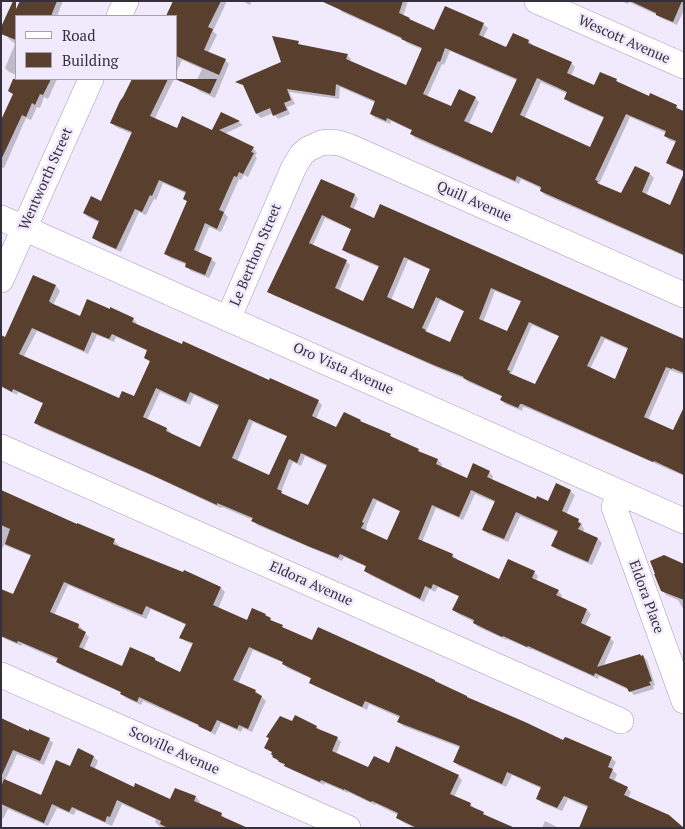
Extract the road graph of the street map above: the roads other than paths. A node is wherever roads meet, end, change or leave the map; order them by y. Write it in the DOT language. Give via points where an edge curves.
graph roads {
  1 [pos="126,1"];
  2 [pos="537,1"];
  3 [pos="119,15"];
  4 [pos="684,66"];
  5 [pos="91,80"];
  6 [pos="284,192"];
  7 [pos="1,218"];
  8 [pos="25,229"];
  9 [pos="1,280"];
  10 [pos="684,295"];
  11 [pos="228,319"];
  12 [pos="1,447"];
  13 [pos="620,493"];
  14 [pos="684,521"];
  15 [pos="1,675"];
  16 [pos="684,701"];
  17 [pos="621,721"];
  18 [pos="348,828"];
  1 -- 3 [label="street"];
  2 -- 4 [label="street, Wescott Avenue"];
  5 -- 8 [label="street, Wentworth Street"];
  6 -- 10 [label="street, Quill Avenue" via="302,154 314,145 338,143"];
  6 -- 11 [label="street, Le Berthon Street"];
  7 -- 8 [label="street, Oro Vista Avenue"];
  8 -- 9 [label="street, Wentworth Street"];
  8 -- 11 [label="street, Oro Vista Avenue"];
  11 -- 13 [label="street, Oro Vista Avenue"];
  12 -- 17 [label="street, Eldora Avenue"];
  13 -- 14 [label="street, Oro Vista Avenue"];
  13 -- 16 [label="street, Eldora Place" via="614,507"];
  15 -- 18 [label="street, Scoville Avenue"];
}
